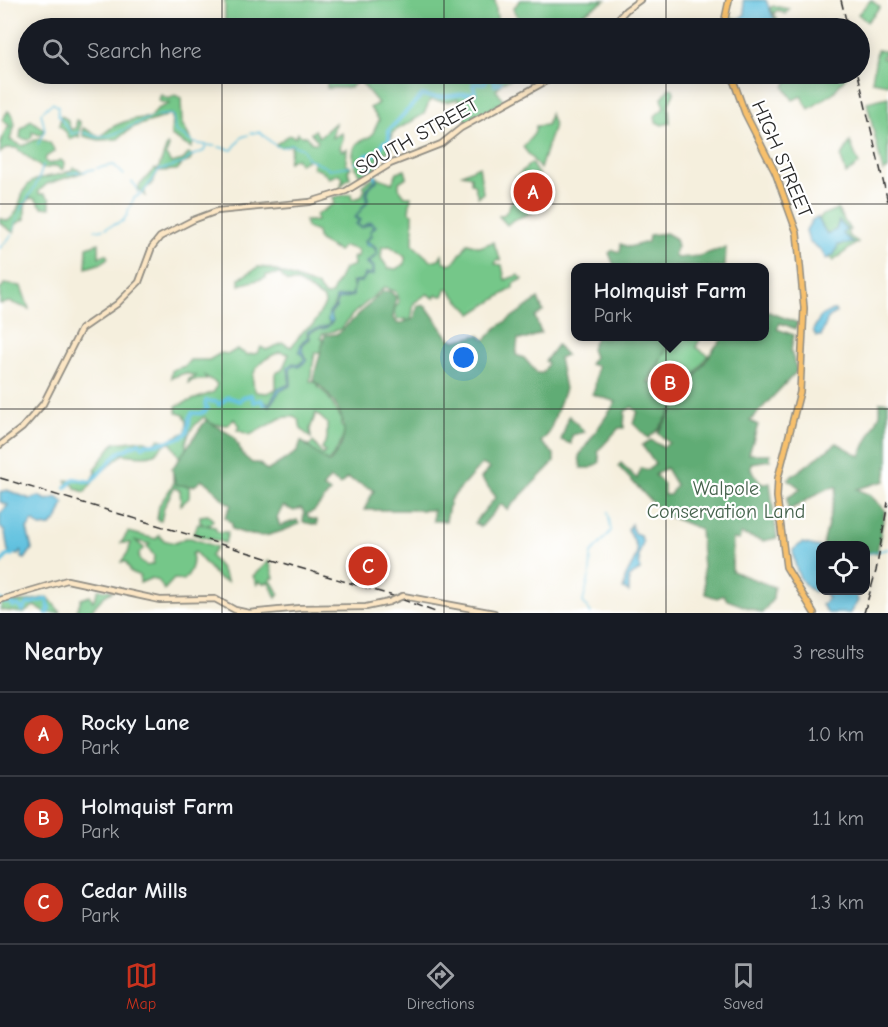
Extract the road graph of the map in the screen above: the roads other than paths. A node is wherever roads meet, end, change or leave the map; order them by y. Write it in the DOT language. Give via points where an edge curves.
graph roads {
  1 [pos="640,0"];
  2 [pos="729,0"];
  3 [pos="619,18"];
  4 [pos="725,18"];
  5 [pos="541,84"];
  6 [pos="734,84"];
  7 [pos="0,445"];
  8 [pos="1,600"];
  9 [pos="494,613"];
  10 [pos="814,613"];
  1 -- 3 [label="main road"];
  2 -- 4 [label="main road"];
  5 -- 7 [label="main road, SOUTH STREET" via="461,128 441,144 396,161 351,189 310,201 214,212 159,238 139,282 115,307 81,329 43,404"];
  6 -- 10 [label="main road, HIGH STREET" via="794,219 804,303 799,399 778,478 777,497 786,567"];
  8 -- 9 [label="main road, bridge" via="57,581 74,580 160,600 215,599 249,613 366,607 403,596"];
}
